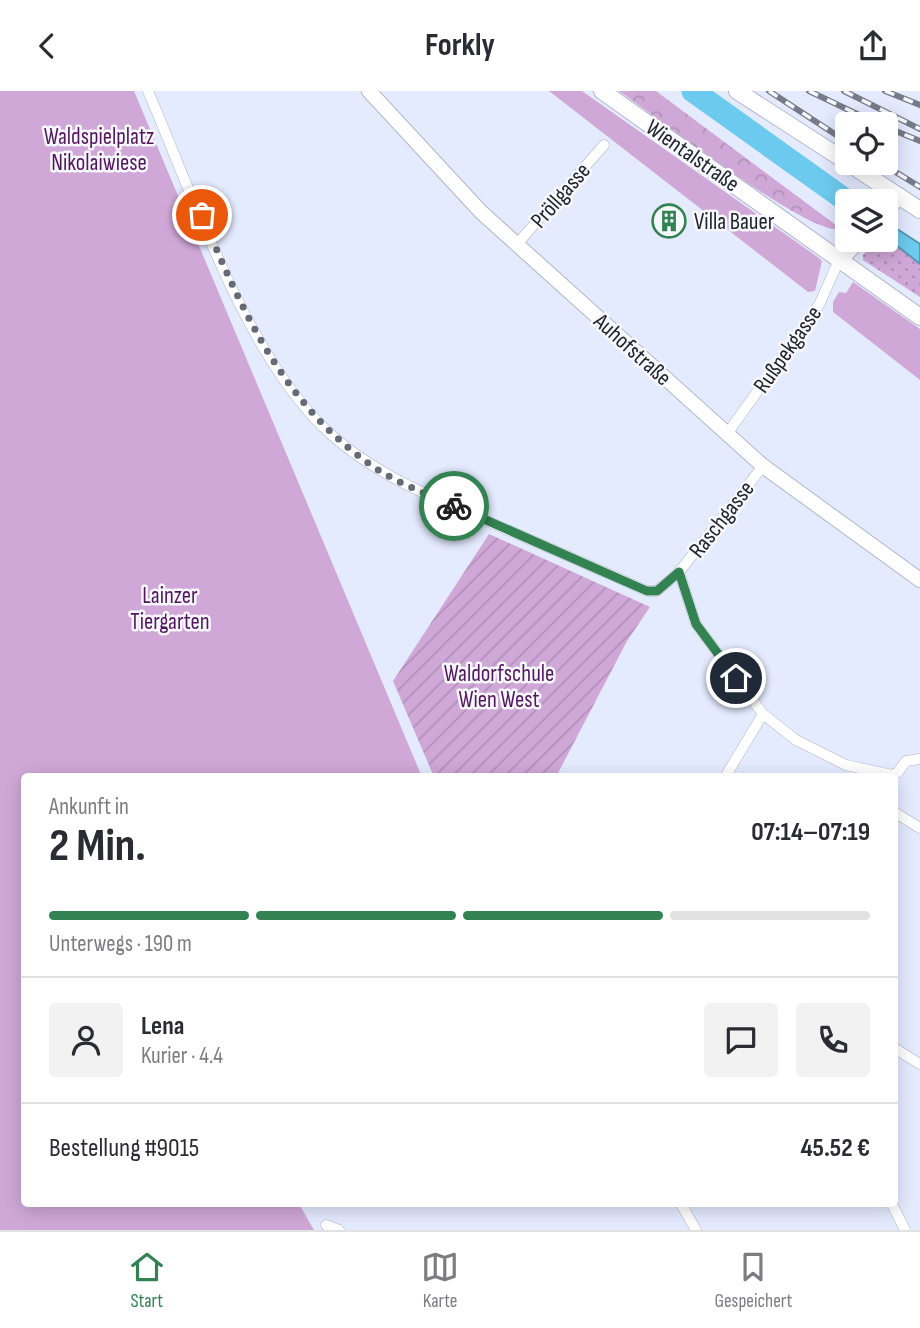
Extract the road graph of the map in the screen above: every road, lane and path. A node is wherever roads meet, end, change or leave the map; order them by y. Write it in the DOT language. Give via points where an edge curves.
graph roads {
  1 [pos="148,91"];
  2 [pos="369,91"];
  3 [pos="602,91"];
  4 [pos="737,91"];
  5 [pos="604,145"];
  6 [pos="835,154"];
  7 [pos="862,175"];
  8 [pos="877,189"];
  9 [pos="898,205"];
  10 [pos="920,211"];
  11 [pos="835,241"];
  12 [pos="517,244"];
  13 [pos="848,252"];
  14 [pos="851,252"];
  15 [pos="920,317"];
  16 [pos="727,434"];
  17 [pos="763,466"];
  18 [pos="679,572"];
  19 [pos="920,580"];
  20 [pos="763,714"];
  21 [pos="920,759"];
  22 [pos="727,773"];
  23 [pos="883,773"];
  24 [pos="896,773"];
  25 [pos="898,814"];
  26 [pos="920,828"];
  27 [pos="898,1050"];
  28 [pos="920,1064"];
  29 [pos="683,1207"];
  30 [pos="894,1207"];
  31 [pos="326,1225"];
  32 [pos="339,1230"];
  33 [pos="696,1230"];
  34 [pos="905,1230"];
  1 -- 18 [label="street, Raschgasse" via="233,290 282,377 323,427 369,464 414,489 647,591 657,591"];
  2 -- 12 [label="street, Auhofstraße" via="481,212"];
  3 -- 11 [label="main road, Wientalstraße"];
  4 -- 6 [label="main road"];
  5 -- 12 [label="street, Pröllgasse"];
  7 -- 8 [label="main road"];
  9 -- 10 [label="main road"];
  12 -- 16 [label="street, Auhofstraße"];
  13 -- 16 [label="street, Rußpekgasse" via="819,305"];
  14 -- 15 [label="main road, Wientalstraße"];
  16 -- 17 [label="street, Auhofstraße"];
  17 -- 18 [label="street, Raschgasse"];
  17 -- 19 [label="street, Auhofstraße"];
  18 -- 20 [label="street" via="696,624"];
  20 -- 22 [label="street"];
  20 -- 23 [label="street" via="796,740 846,765"];
  21 -- 24 [label="street" via="906,761"];
  25 -- 26 [label="street"];
  27 -- 28 [label="street"];
  29 -- 33 [label="street"];
  30 -- 34 [label="street"];
  31 -- 32 [label="street"];
}
